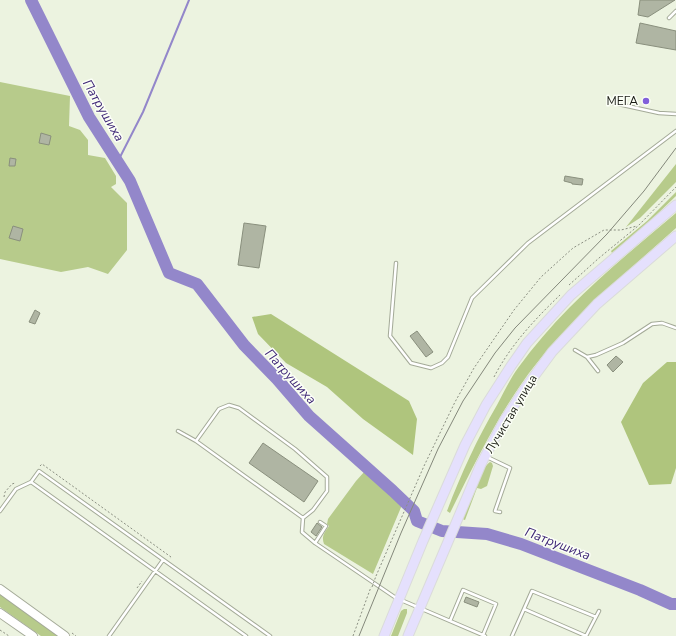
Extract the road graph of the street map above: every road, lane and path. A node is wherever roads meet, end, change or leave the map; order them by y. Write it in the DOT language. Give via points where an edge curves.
graph roads {
  1 [pos="676,11"];
  2 [pos="669,18"];
  3 [pos="609,102"];
  4 [pos="676,114"];
  5 [pos="676,131"];
  6 [pos="676,205"];
  7 [pos="638,226"];
  8 [pos="676,236"];
  9 [pos="396,263"];
  10 [pos="676,328"];
  11 [pos="575,350"];
  12 [pos="588,357"];
  13 [pos="598,371"];
  14 [pos="178,431"];
  15 [pos="196,441"];
  16 [pos="485,456"];
  17 [pos="37,470"];
  18 [pos="31,482"];
  19 [pos="0,511"];
  20 [pos="500,512"];
  21 [pos="303,518"];
  22 [pos="320,522"];
  23 [pos="315,543"];
  24 [pos="171,557"];
  25 [pos="163,560"];
  26 [pos="156,571"];
  27 [pos="0,589"];
  28 [pos="399,600"];
  29 [pos="419,608"];
  30 [pos="524,609"];
  31 [pos="599,611"];
  32 [pos="0,613"];
  33 [pos="596,618"];
  34 [pos="450,621"];
  35 [pos="0,630"];
  36 [pos="9,636"];
  37 [pos="33,636"];
  38 [pos="65,636"];
  39 [pos="109,636"];
  40 [pos="246,636"];
  41 [pos="270,636"];
  42 [pos="353,636"];
  43 [pos="384,636"];
  44 [pos="408,636"];
  45 [pos="484,636"];
  46 [pos="512,636"];
  1 -- 2 [label="lane"];
  3 -- 4 [label="lane" via="659,113"];
  5 -- 9 [label="lane" via="523,248 472,298 448,357 431,368 412,363 390,336"];
  6 -- 28 [label="main road" via="571,295 527,343 507,372 465,445"];
  7 -- 42 [label="path, bridge" via="604,230 573,248 541,277 514,310 474,368 455,402 412,492"];
  8 -- 16 [label="main road, Лучистая улица" via="597,304 552,352 513,408"];
  10 -- 12 [label="lane" via="662,323 652,324 624,344"];
  11 -- 12 [label="lane"];
  12 -- 13 [label="lane"];
  14 -- 15 [label="lane"];
  15 -- 21 [label="lane"];
  15 -- 21 [label="lane" via="219,409 229,405 245,412 295,449 327,477 327,490 313,510"];
  16 -- 20 [label="lane" via="510,468 495,511"];
  16 -- 29 [label="main road, Лучистая улица"];
  17 -- 24 [label="path" via="42,464"];
  18 -- 19 [label="lane" via="16,489"];
  18 -- 25 [label="lane" via="39,471"];
  18 -- 26 [label="lane"];
  21 -- 23 [label="lane" via="302,532"];
  22 -- 23 [label="lane" via="326,526"];
  23 -- 28 [label="lane"];
  25 -- 26 [label="lane"];
  25 -- 41 [label="lane"];
  26 -- 39 [label="lane"];
  26 -- 40 [label="lane"];
  27 -- 38 [label="street"];
  28 -- 29 [label="lane"];
  28 -- 43 [label="main road"];
  29 -- 34 [label="lane"];
  29 -- 44 [label="main road, Лучистая улица"];
  30 -- 33 [label="lane" via="586,636"];
  30 -- 33 [label="lane" via="532,591"];
  30 -- 46 [label="lane"];
  31 -- 33 [label="lane"];
  32 -- 37 [label="street"];
  34 -- 45 [label="lane"];
  34 -- 45 [label="lane" via="463,590 496,604"];
  35 -- 36 [label="path"];
}
